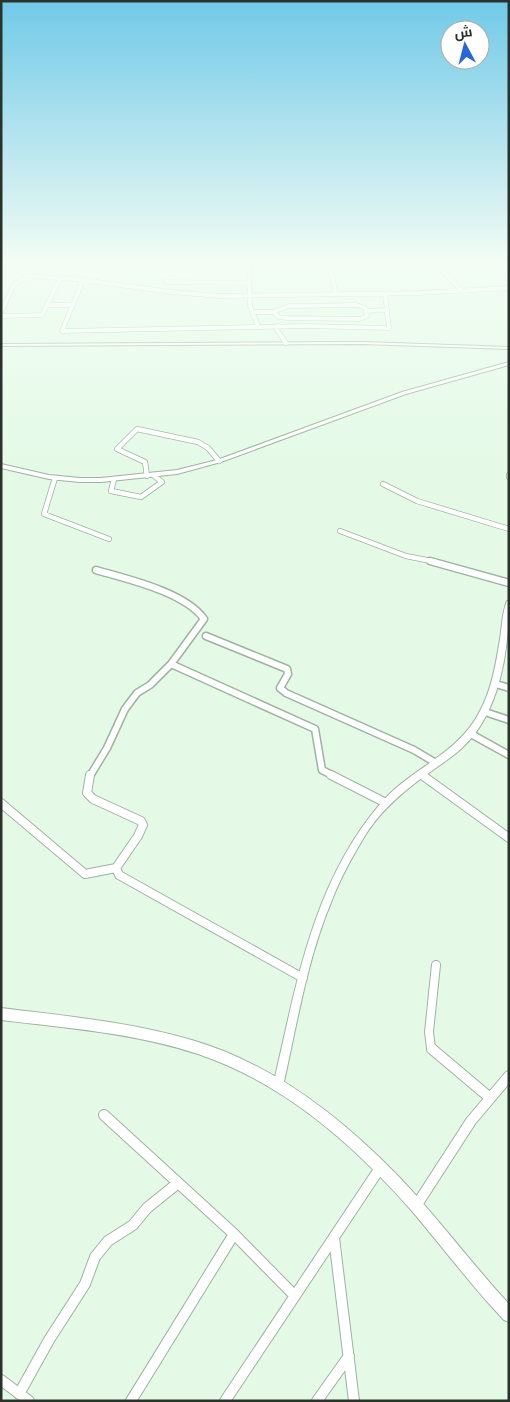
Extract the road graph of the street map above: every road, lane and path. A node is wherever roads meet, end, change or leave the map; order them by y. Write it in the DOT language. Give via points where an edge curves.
graph roads {
  1 [pos="62,330"];
  2 [pos="132,330"];
  3 [pos="277,330"];
  4 [pos="286,343"];
  5 [pos="1,345"];
  6 [pos="509,348"];
  7 [pos="1,349"];
  8 [pos="509,352"];
  9 [pos="509,363"];
  10 [pos="218,461"];
  11 [pos="1,466"];
  12 [pos="150,476"];
  13 [pos="55,478"];
  14 [pos="114,479"];
  15 [pos="384,484"];
  16 [pos="509,529"];
  17 [pos="340,531"];
  18 [pos="109,539"];
  19 [pos="96,570"];
  20 [pos="509,583"];
  21 [pos="509,603"];
  22 [pos="206,636"];
  23 [pos="171,664"];
  24 [pos="496,684"];
  25 [pos="509,688"];
  26 [pos="485,712"];
  27 [pos="509,720"];
  28 [pos="471,734"];
  29 [pos="509,755"];
  30 [pos="436,764"];
  31 [pos="422,774"];
  32 [pos="1,803"];
  33 [pos="386,803"];
  34 [pos="509,838"];
  35 [pos="116,868"];
  36 [pos="436,965"];
  37 [pos="303,978"];
  38 [pos="1,1014"];
  39 [pos="509,1076"];
  40 [pos="278,1086"];
  41 [pos="489,1098"];
  42 [pos="104,1115"];
  43 [pos="380,1168"];
  44 [pos="178,1183"];
  45 [pos="416,1206"];
  46 [pos="234,1234"];
  47 [pos="334,1238"];
  48 [pos="295,1296"];
  49 [pos="509,1315"];
  50 [pos="349,1356"];
  51 [pos="1,1380"];
  52 [pos="24,1397"];
  53 [pos="131,1401"];
  54 [pos="225,1401"];
  55 [pos="317,1401"];
  56 [pos="354,1401"];
  1 -- 2 [label="street"];
  3 -- 4 [label="street"];
  4 -- 5 [label="street"];
  4 -- 6 [label="street"];
  7 -- 8 [label="street" via="401,347"];
  9 -- 10 [label="street" via="404,393"];
  10 -- 12 [label="street"];
  10 -- 12 [label="street" via="208,448 198,442 137,429 116,449 145,462"];
  11 -- 13 [label="street"];
  12 -- 14 [label="street"];
  12 -- 14 [label="street" via="162,482 141,497 111,491"];
  13 -- 14 [label="street"];
  13 -- 18 [label="street" via="44,514"];
  15 -- 16 [label="street" via="417,501"];
  17 -- 20 [label="street" via="406,556"];
  19 -- 23 [label="street" via="154,589 202,614 201,624"];
  21 -- 24 [label="street"];
  22 -- 30 [label="street" via="287,669 288,674 280,688 286,693 414,750"];
  23 -- 33 [label="street" via="315,729 322,770"];
  23 -- 35 [label="street" via="137,693 124,709 88,781 87,793 93,799 143,825"];
  24 -- 25 [label="street"];
  24 -- 26 [label="street"];
  26 -- 27 [label="street"];
  26 -- 28 [label="street"];
  28 -- 29 [label="street"];
  28 -- 30 [label="street"];
  30 -- 31 [label="street"];
  31 -- 33 [label="street"];
  31 -- 34 [label="street"];
  32 -- 35 [label="street" via="85,874"];
  33 -- 37 [label="street" via="363,831 331,887"];
  35 -- 37 [label="street" via="119,875"];
  36 -- 41 [label="street" via="429,1032 431,1048"];
  37 -- 40 [label="street"];
  38 -- 40 [label="main road" via="121,1030 178,1043 223,1057"];
  39 -- 41 [label="street"];
  40 -- 43 [label="main road" via="338,1129"];
  41 -- 45 [label="street"];
  42 -- 44 [label="street"];
  43 -- 45 [label="main road"];
  43 -- 47 [label="street"];
  44 -- 46 [label="street"];
  44 -- 52 [label="street" via="148,1208 133,1226 108,1241 95,1257 85,1284 49,1340"];
  45 -- 49 [label="main road"];
  46 -- 48 [label="street"];
  46 -- 53 [label="street"];
  47 -- 48 [label="street"];
  47 -- 50 [label="street"];
  48 -- 54 [label="street"];
  50 -- 55 [label="street"];
  50 -- 56 [label="street"];
  51 -- 52 [label="street"];
}
